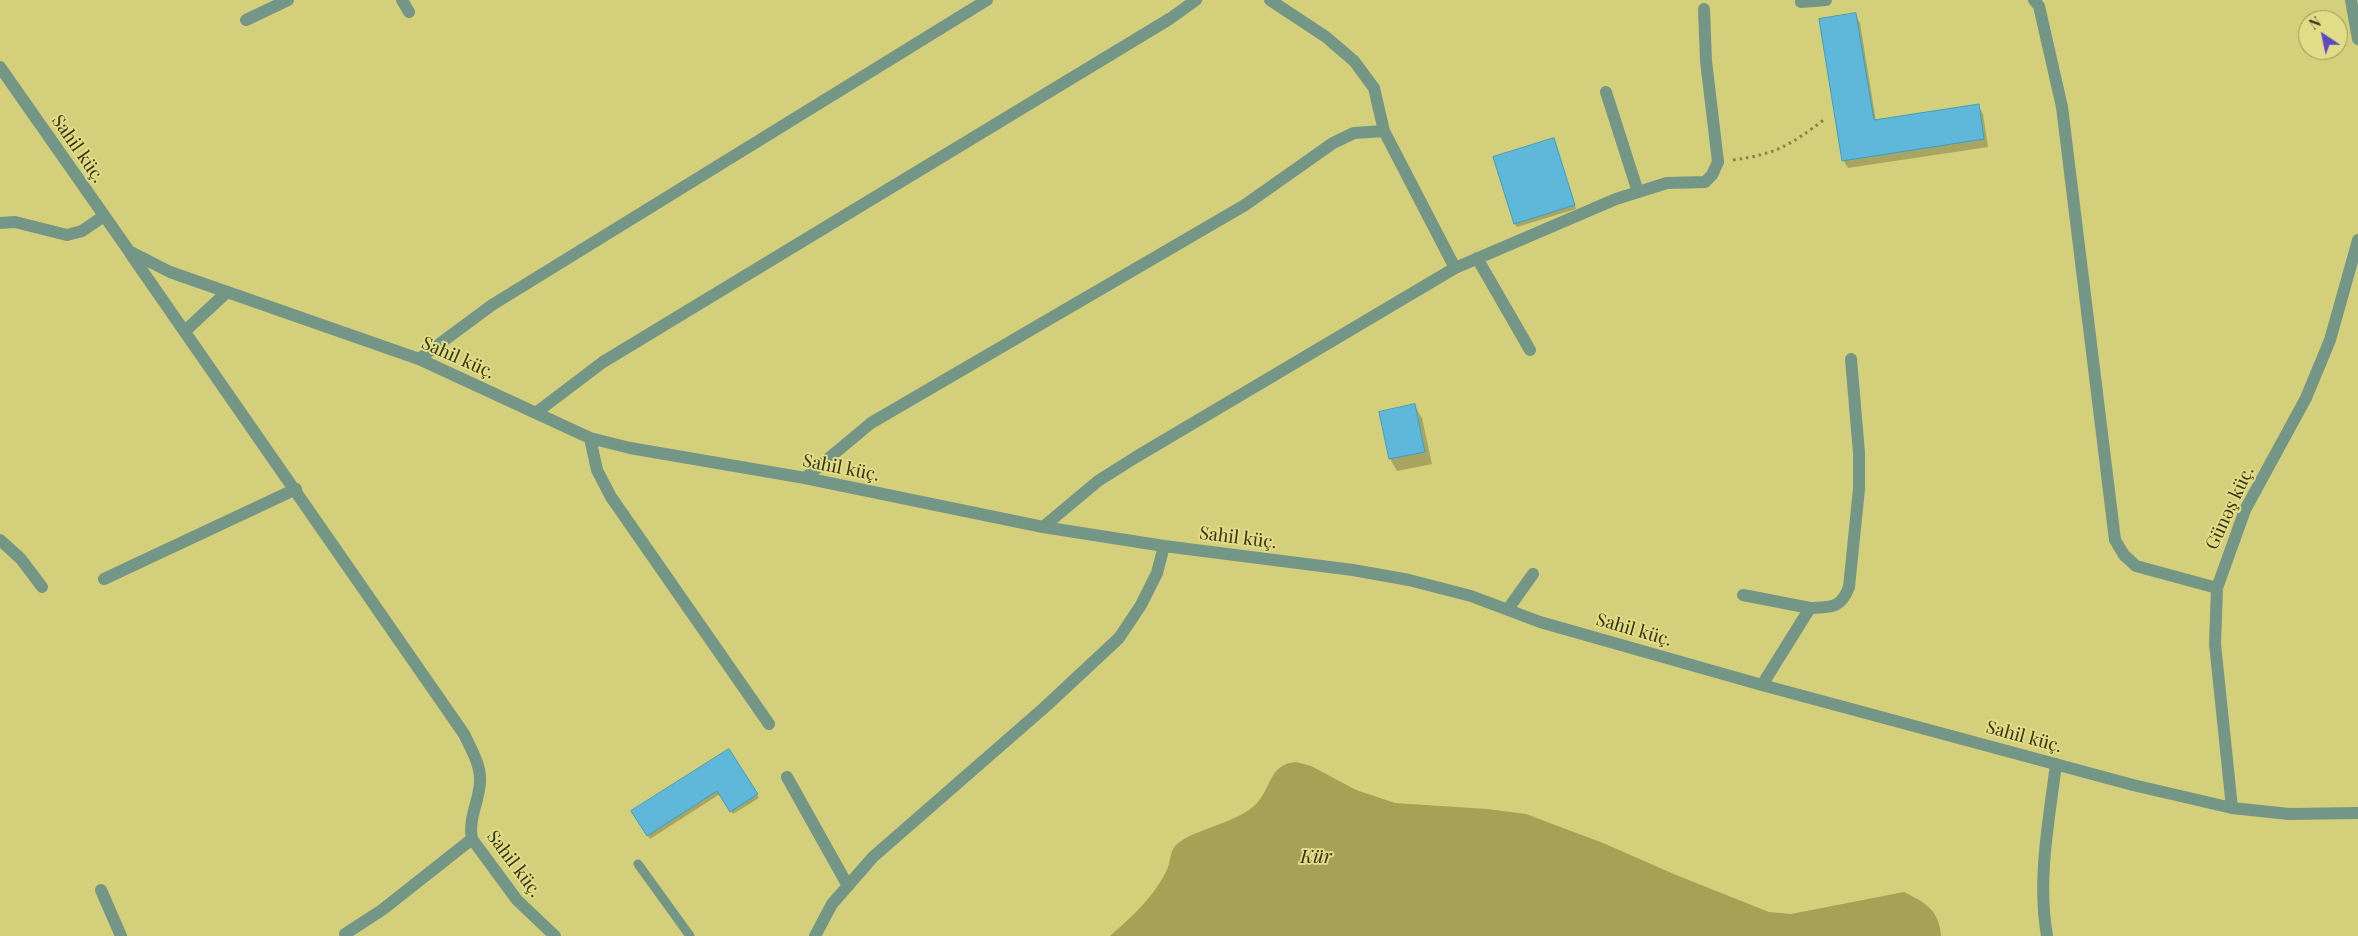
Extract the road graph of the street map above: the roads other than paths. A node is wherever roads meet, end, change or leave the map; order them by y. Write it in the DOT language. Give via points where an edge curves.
graph roads {
  1 [pos="288,0"];
  2 [pos="402,0"];
  3 [pos="987,0"];
  4 [pos="1196,0"];
  5 [pos="1270,0"];
  6 [pos="1826,0"];
  7 [pos="2034,0"];
  8 [pos="2351,0"];
  9 [pos="1801,2"];
  10 [pos="1704,9"];
  11 [pos="409,12"];
  12 [pos="246,20"];
  13 [pos="2358,39"];
  14 [pos="0,67"];
  15 [pos="1606,92"];
  16 [pos="1384,131"];
  17 [pos="1638,192"];
  18 [pos="104,216"];
  19 [pos="0,223"];
  20 [pos="2358,240"];
  21 [pos="2358,245"];
  22 [pos="129,251"];
  23 [pos="1477,258"];
  24 [pos="1455,268"];
  25 [pos="227,292"];
  26 [pos="185,331"];
  27 [pos="1530,350"];
  28 [pos="418,359"];
  29 [pos="1851,359"];
  30 [pos="537,412"];
  31 [pos="590,438"];
  32 [pos="805,478"];
  33 [pos="296,490"];
  34 [pos="1043,527"];
  35 [pos="0,540"];
  36 [pos="1164,546"];
  37 [pos="1533,574"];
  38 [pos="104,579"];
  39 [pos="42,587"];
  40 [pos="2217,588"];
  41 [pos="1743,595"];
  42 [pos="1810,608"];
  43 [pos="1508,609"];
  44 [pos="1762,685"];
  45 [pos="769,724"];
  46 [pos="2056,764"];
  47 [pos="788,777"];
  48 [pos="2232,808"];
  49 [pos="2358,813"];
  50 [pos="472,839"];
  51 [pos="638,864"];
  52 [pos="848,886"];
  53 [pos="101,890"];
  54 [pos="344,935"];
  55 [pos="122,936"];
  56 [pos="555,936"];
  57 [pos="690,936"];
  58 [pos="815,936"];
  59 [pos="2047,936"];
  1 -- 12 [label="street"];
  2 -- 11 [label="street"];
  3 -- 28 [label="street" via="492,305"];
  4 -- 30 [label="street" via="603,362"];
  5 -- 16 [label="street" via="1326,37 1354,61 1374,88"];
  6 -- 9 [label="street"];
  7 -- 40 [label="street" via="2039,6 2062,107 2115,540 2136,566"];
  8 -- 13 [label="street"];
  10 -- 17 [label="street" via="1706,61 1718,162 1705,182 1667,183"];
  14 -- 18 [label="street, Sahil küç."];
  15 -- 17 [label="street"];
  16 -- 24 [label="street"];
  16 -- 32 [label="street" via="1354,133 1333,143 1245,205 872,423"];
  17 -- 23 [label="street"];
  18 -- 19 [label="street" via="82,231 67,235 16,222"];
  18 -- 22 [label="street, Sahil küç."];
  20 -- 21 [label="street, Günəş küç."];
  21 -- 40 [label="street, Günəş küç." via="2330,340 2306,398 2245,510"];
  22 -- 25 [label="street, Sahil küç." via="170,272"];
  22 -- 26 [label="street, Sahil küç."];
  23 -- 24 [label="street"];
  23 -- 27 [label="street"];
  24 -- 34 [label="street" via="1136,457 1098,481"];
  25 -- 26 [label="street"];
  25 -- 28 [label="street, Sahil küç."];
  26 -- 33 [label="street, Sahil küç."];
  28 -- 30 [label="street, Sahil küç."];
  29 -- 42 [label="street" via="1859,488 1849,587 1845,598 1833,607"];
  30 -- 31 [label="street, Sahil küç."];
  31 -- 32 [label="street, Sahil küç." via="630,448"];
  31 -- 45 [label="street" via="597,470 611,497"];
  32 -- 34 [label="street, Sahil küç."];
  33 -- 38 [label="street"];
  33 -- 50 [label="street, Sahil küç." via="464,734 476,759 480,781 470,826"];
  34 -- 36 [label="street, Sahil küç."];
  35 -- 39 [label="street" via="21,559"];
  36 -- 43 [label="street, Sahil küç." via="1400,578"];
  36 -- 52 [label="street" via="1157,573 1119,638 873,858"];
  37 -- 43 [label="street"];
  40 -- 48 [label="street, Günəş küç." via="2215,644"];
  41 -- 42 [label="street"];
  42 -- 44 [label="street"];
  43 -- 44 [label="street, Sahil küç." via="1540,622"];
  44 -- 46 [label="street, Sahil küç."];
  46 -- 48 [label="street, Sahil küç."];
  46 -- 59 [label="street" via="2043,878"];
  47 -- 52 [label="street"];
  48 -- 49 [label="street, Sahil küç." via="2289,814"];
  50 -- 54 [label="street" via="382,910"];
  50 -- 56 [label="street, Sahil küç." via="517,900"];
  51 -- 57 [label="lane"];
  52 -- 58 [label="street" via="832,904"];
  53 -- 55 [label="street"];
}
